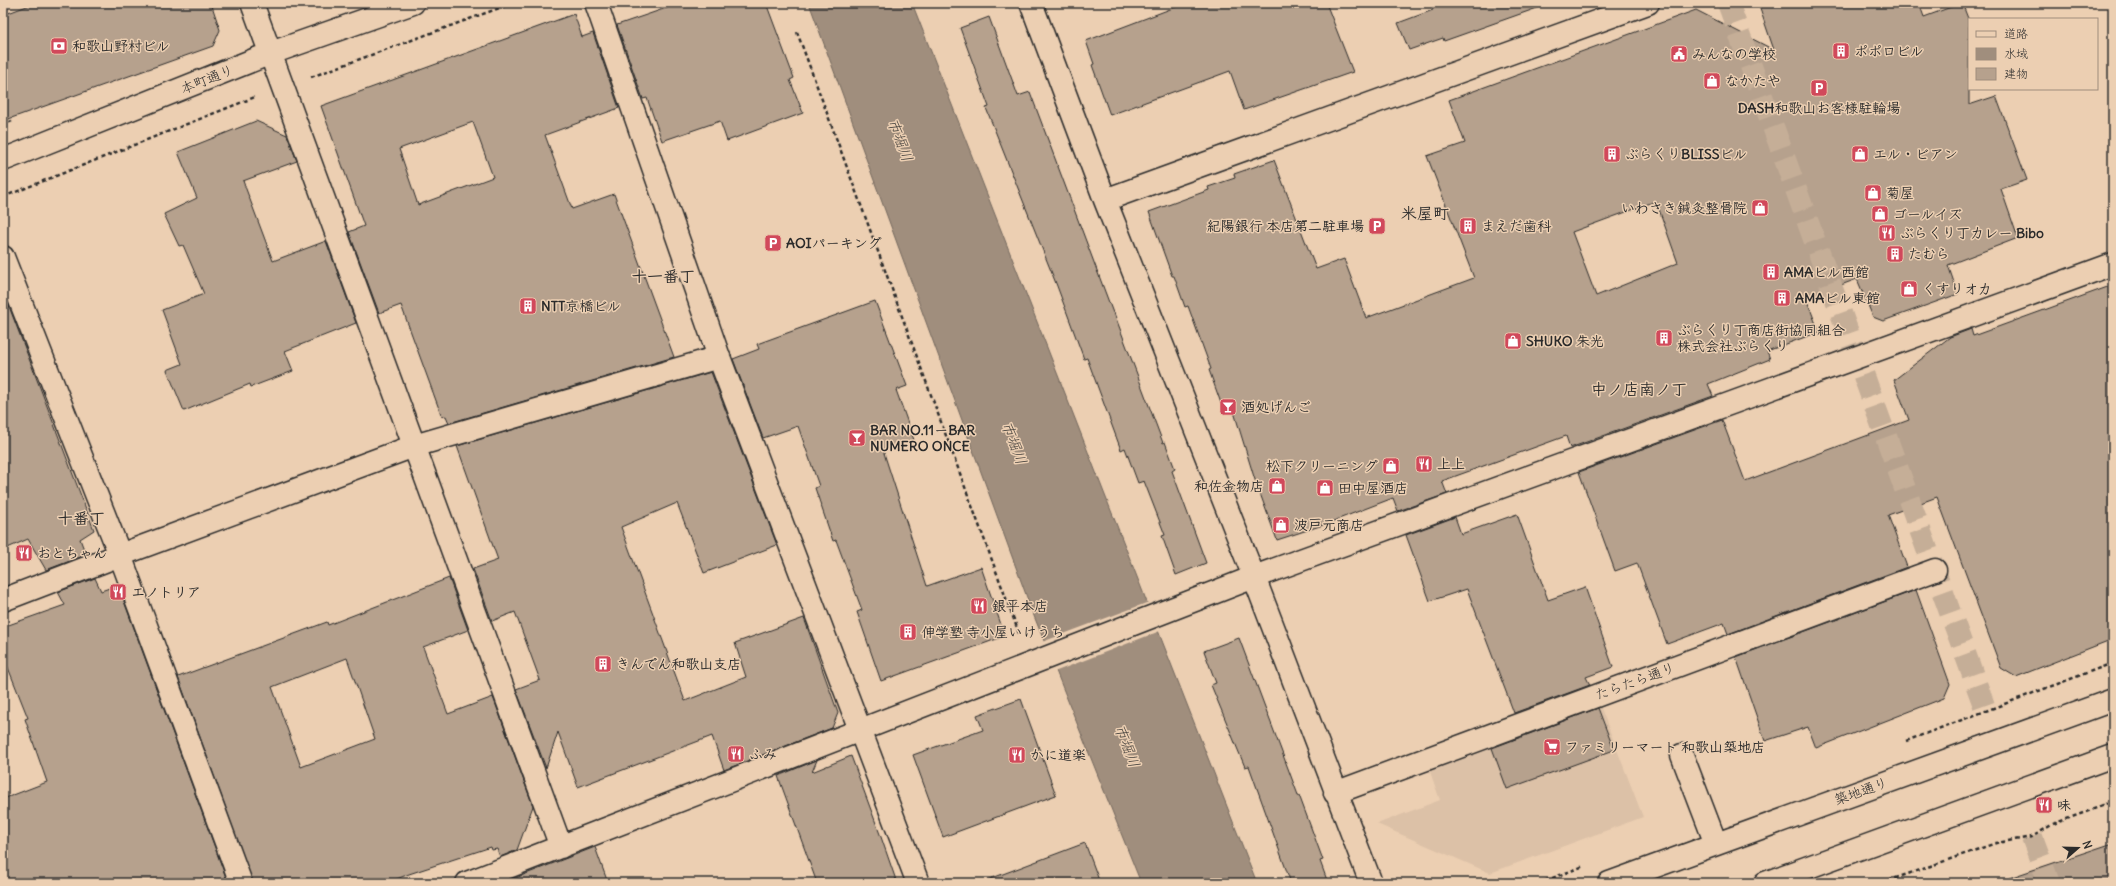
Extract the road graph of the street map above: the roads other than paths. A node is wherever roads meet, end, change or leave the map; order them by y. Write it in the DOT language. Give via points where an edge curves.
graph roads {
  1 [pos="252,3"];
  2 [pos="413,3"];
  3 [pos="596,3"];
  4 [pos="1031,3"];
  5 [pos="1648,3"];
  6 [pos="271,53"];
  7 [pos="3,160"];
  8 [pos="1105,200"];
  9 [pos="3,257"];
  10 [pos="2113,264"];
  11 [pos="719,357"];
  12 [pos="414,446"];
  13 [pos="120,554"];
  14 [pos="1935,570"];
  15 [pos="1254,577"];
  16 [pos="3,600"];
  17 [pos="2113,700"];
  18 [pos="859,730"];
  19 [pos="1682,755"];
  20 [pos="2113,756"];
  21 [pos="1335,793"];
  22 [pos="1716,844"];
  23 [pos="561,847"];
  24 [pos="241,883"];
  25 [pos="467,883"];
  26 [pos="918,883"];
  27 [pos="1371,883"];
  28 [pos="1609,883"];
  29 [pos="1765,883"];
  1 -- 6 [label="street"];
  2 -- 6 [label="street, 本町通り"];
  3 -- 11 [label="street"];
  4 -- 8 [label="street"];
  5 -- 8 [label="street"];
  6 -- 7 [label="street, 本町通り"];
  6 -- 12 [label="street"];
  8 -- 15 [label="street"];
  9 -- 13 [label="street"];
  10 -- 15 [label="street"];
  11 -- 12 [label="street"];
  11 -- 18 [label="street"];
  12 -- 13 [label="street"];
  12 -- 23 [label="street"];
  13 -- 16 [label="street"];
  13 -- 24 [label="street"];
  14 -- 21 [label="street, たらたら通り"];
  15 -- 18 [label="street"];
  15 -- 21 [label="street"];
  17 -- 22 [label="street, 築地通り"];
  18 -- 23 [label="street"];
  18 -- 26 [label="street"];
  19 -- 22 [label="street"];
  20 -- 29 [label="street"];
  21 -- 27 [label="street"];
  22 -- 28 [label="street, 築地通り"];
  23 -- 25 [label="street"];
}
